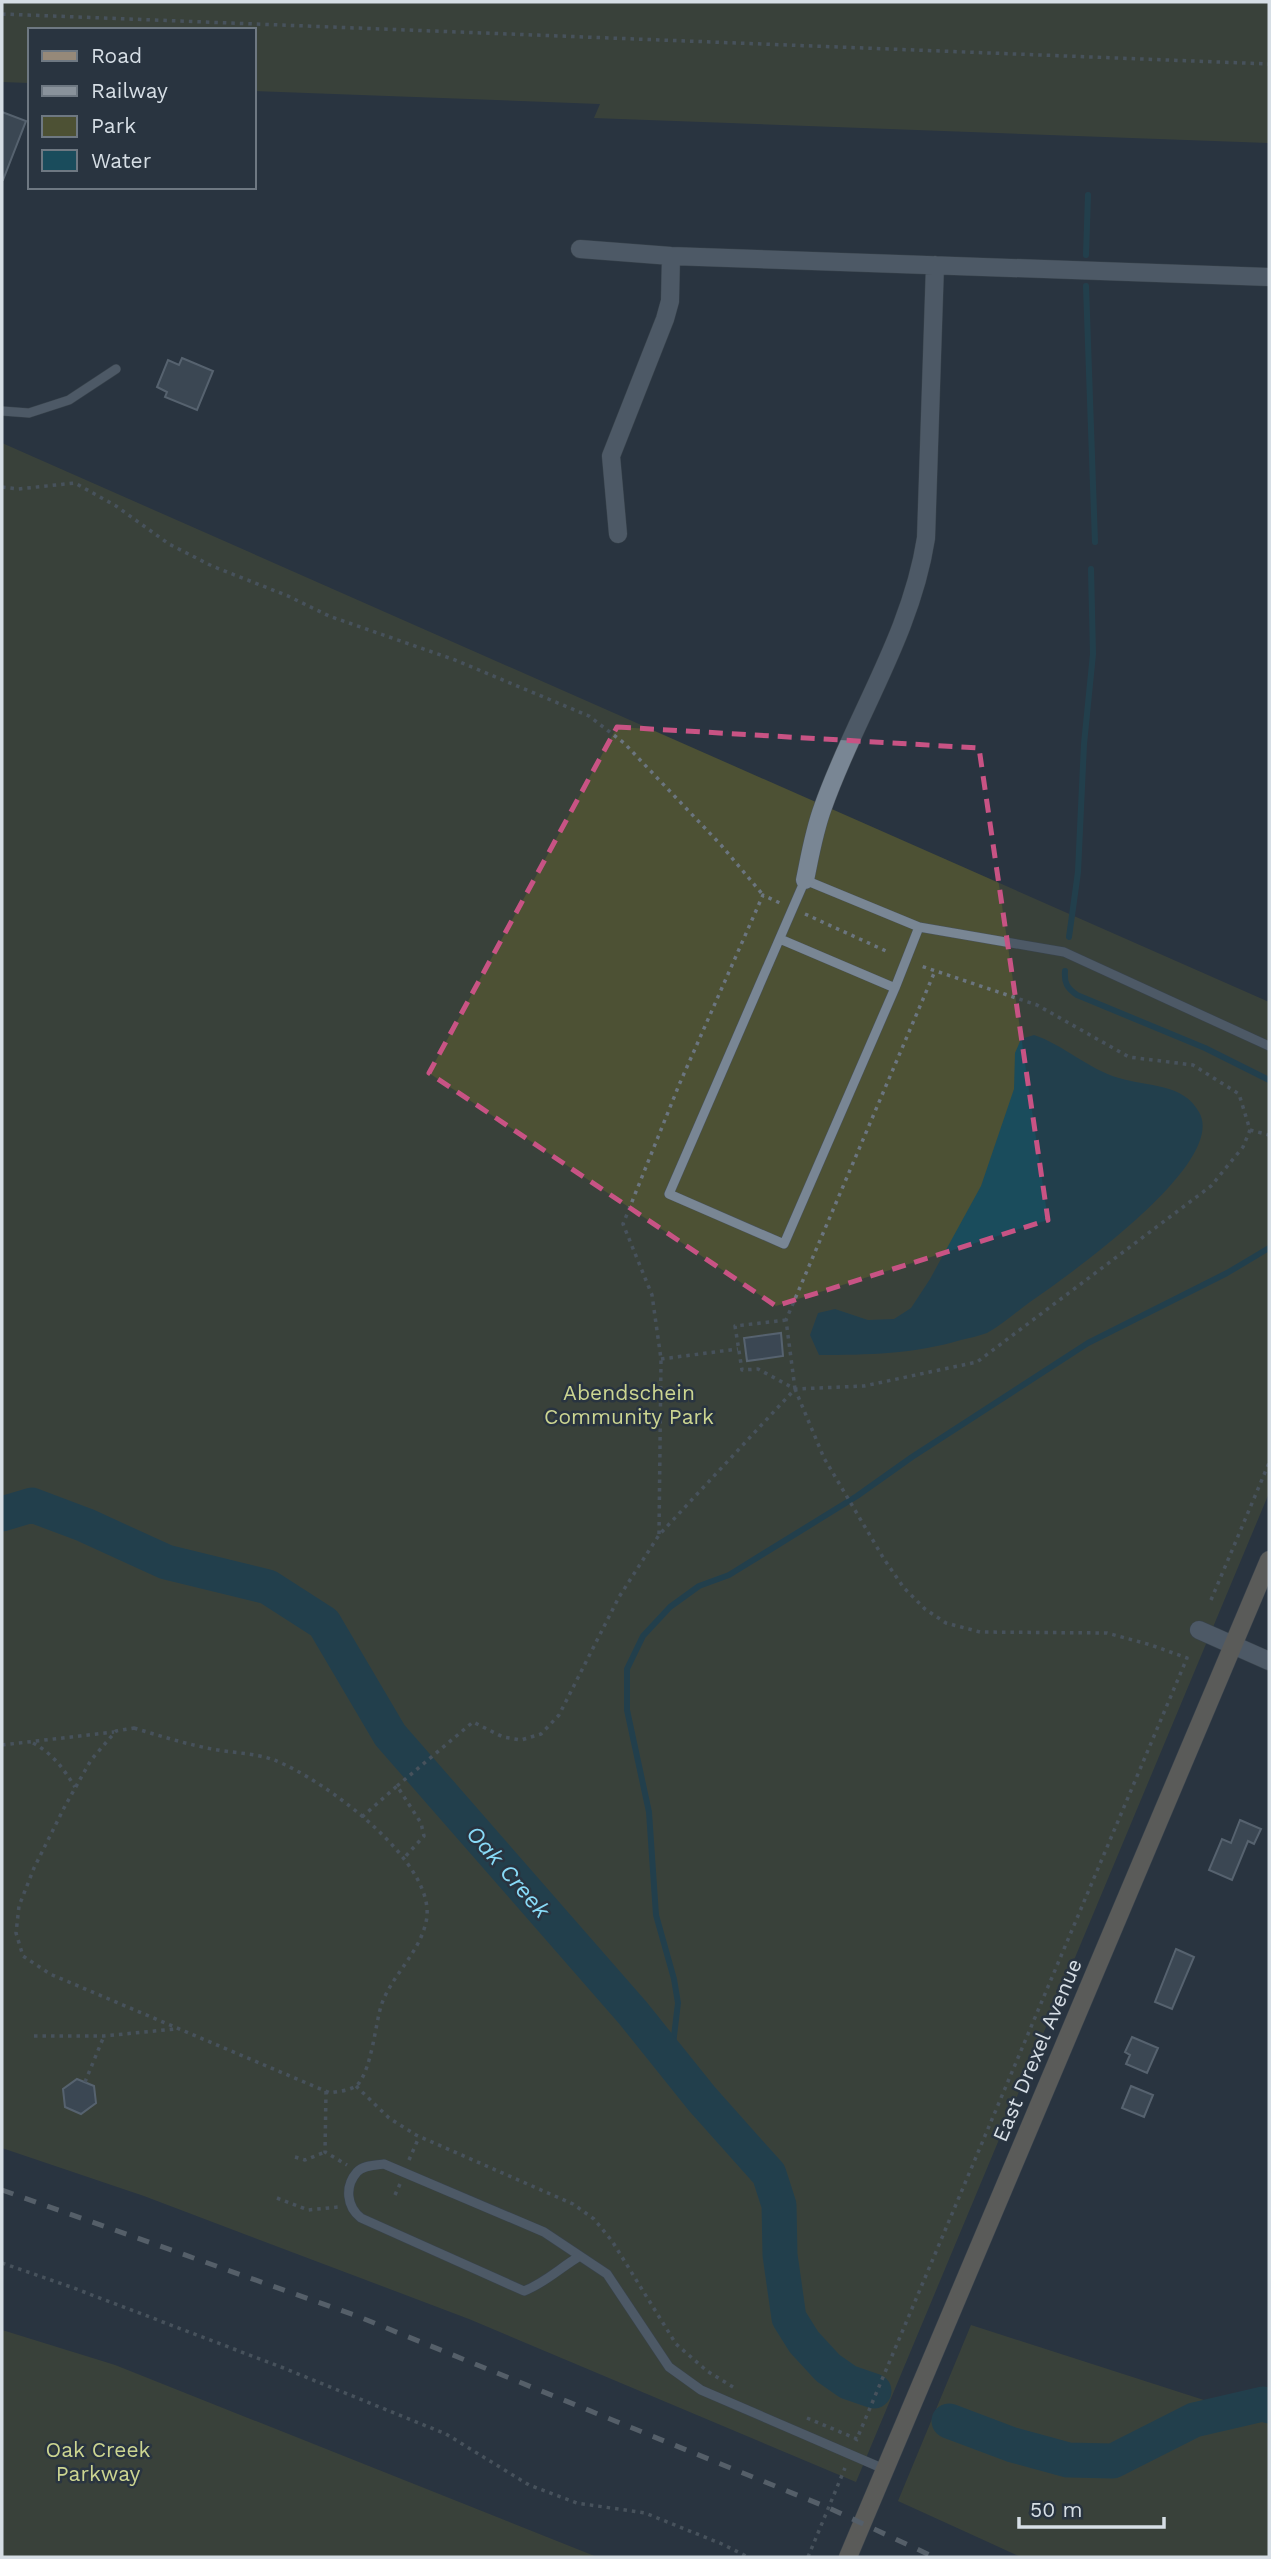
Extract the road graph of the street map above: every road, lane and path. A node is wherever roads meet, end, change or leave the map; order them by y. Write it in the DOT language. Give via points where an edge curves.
graph roads {
  1 [pos="2,13"];
  2 [pos="1269,64"];
  3 [pos="580,250"];
  4 [pos="671,256"];
  5 [pos="935,265"];
  6 [pos="1269,278"];
  7 [pos="116,369"];
  8 [pos="2,411"];
  9 [pos="2,487"];
  10 [pos="618,534"];
  11 [pos="805,880"];
  12 [pos="763,895"];
  13 [pos="919,927"];
  14 [pos="780,939"];
  15 [pos="916,964"];
  16 [pos="935,971"];
  17 [pos="895,988"];
  18 [pos="1269,1046"];
  19 [pos="1250,1130"];
  20 [pos="1269,1135"];
  21 [pos="786,1320"];
  22 [pos="738,1349"];
  23 [pos="661,1359"];
  24 [pos="794,1389"];
  25 [pos="1269,1463"];
  26 [pos="1269,1560"];
  27 [pos="1211,1600"];
  28 [pos="1199,1630"];
  29 [pos="1233,1645"];
  30 [pos="1269,1661"];
  31 [pos="116,1731"];
  32 [pos="32,1742"];
  33 [pos="2,1745"];
  34 [pos="397,1786"];
  35 [pos="75,1788"];
  36 [pos="362,1817"];
  37 [pos="404,1858"];
  38 [pos="178,2028"];
  39 [pos="34,2036"];
  40 [pos="104,2036"];
  41 [pos="85,2082"];
  42 [pos="326,2091"];
  43 [pos="325,2152"];
  44 [pos="295,2157"];
  45 [pos="358,2171"];
  46 [pos="277,2197"];
  47 [pos="349,2202"];
  48 [pos="580,2256"];
  49 [pos="2,2263"];
  50 [pos="850,2455"];
  51 [pos="884,2469"];
  52 [pos="748,2557"];
  53 [pos="808,2557"];
  54 [pos="848,2557"];
  1 -- 2 [label="path"];
  3 -- 4 [label="street"];
  4 -- 5 [label="street"];
  4 -- 10 [label="street" via="665,319 611,456"];
  5 -- 6 [label="street"];
  5 -- 11 [label="street" via="922,566 894,648 823,807"];
  7 -- 8 [label="lane" via="69,400 29,413"];
  9 -- 12 [label="path" via="75,483 212,566 589,716 624,743"];
  11 -- 13 [label="lane"];
  11 -- 14 [label="lane"];
  13 -- 17 [label="lane"];
  13 -- 18 [label="lane" via="1064,952"];
  14 -- 17 [label="lane"];
  14 -- 17 [label="lane" via="669,1194 785,1244"];
  15 -- 16 [label="path"];
  16 -- 19 [label="path" via="1038,1005 1129,1057 1193,1065 1238,1094"];
  16 -- 21 [label="path"];
  19 -- 20 [label="path"];
  19 -- 24 [label="path" via="1243,1147 1211,1186 977,1362 864,1386"];
  21 -- 22 [label="path" via="735,1326"];
  21 -- 24 [label="path"];
  22 -- 23 [label="path"];
  22 -- 24 [label="path" via="742,1370 758,1369"];
  24 -- 34 [label="path" via="659,1535 619,1597 559,1715 541,1734 521,1740 503,1737 473,1722"];
  24 -- 50 [label="path" via="824,1458 904,1588 925,1609 946,1623 980,1632 1107,1633 1187,1658"];
  25 -- 27 [label="path"];
  26 -- 29 [label="street, East Drexel Avenue"];
  28 -- 29 [label="street"];
  29 -- 30 [label="street"];
  29 -- 51 [label="street, East Drexel Avenue"];
  31 -- 32 [label="path"];
  31 -- 35 [label="path"];
  31 -- 36 [label="path" via="134,1728 272,1759 306,1775"];
  32 -- 33 [label="path"];
  32 -- 35 [label="path" via="60,1763"];
  34 -- 36 [label="path"];
  34 -- 37 [label="path" via="421,1823 424,1836"];
  35 -- 38 [label="path" via="19,1906 16,1933 23,1956 50,1974"];
  36 -- 37 [label="path"];
  37 -- 42 [label="path" via="424,1888 427,1920 416,1949 382,2003 358,2084 347,2091"];
  38 -- 40 [label="path"];
  38 -- 42 [label="path"];
  39 -- 40 [label="path"];
  40 -- 41 [label="path"];
  42 -- 43 [label="path"];
  43 -- 44 [label="path" via="305,2160"];
  43 -- 45 [label="path"];
  45 -- 47 [label="lane"];
  45 -- 48 [label="lane" via="384,2164 544,2232"];
  46 -- 47 [label="path" via="308,2210"];
  47 -- 48 [label="lane" via="361,2218 524,2291"];
  48 -- 50 [label="lane" via="607,2274 670,2367 701,2390"];
  49 -- 52 [label="path" via="446,2434 529,2485 577,2503 645,2513"];
  50 -- 51 [label="lane"];
  50 -- 53 [label="path"];
  51 -- 54 [label="street, East Drexel Avenue"];
}
